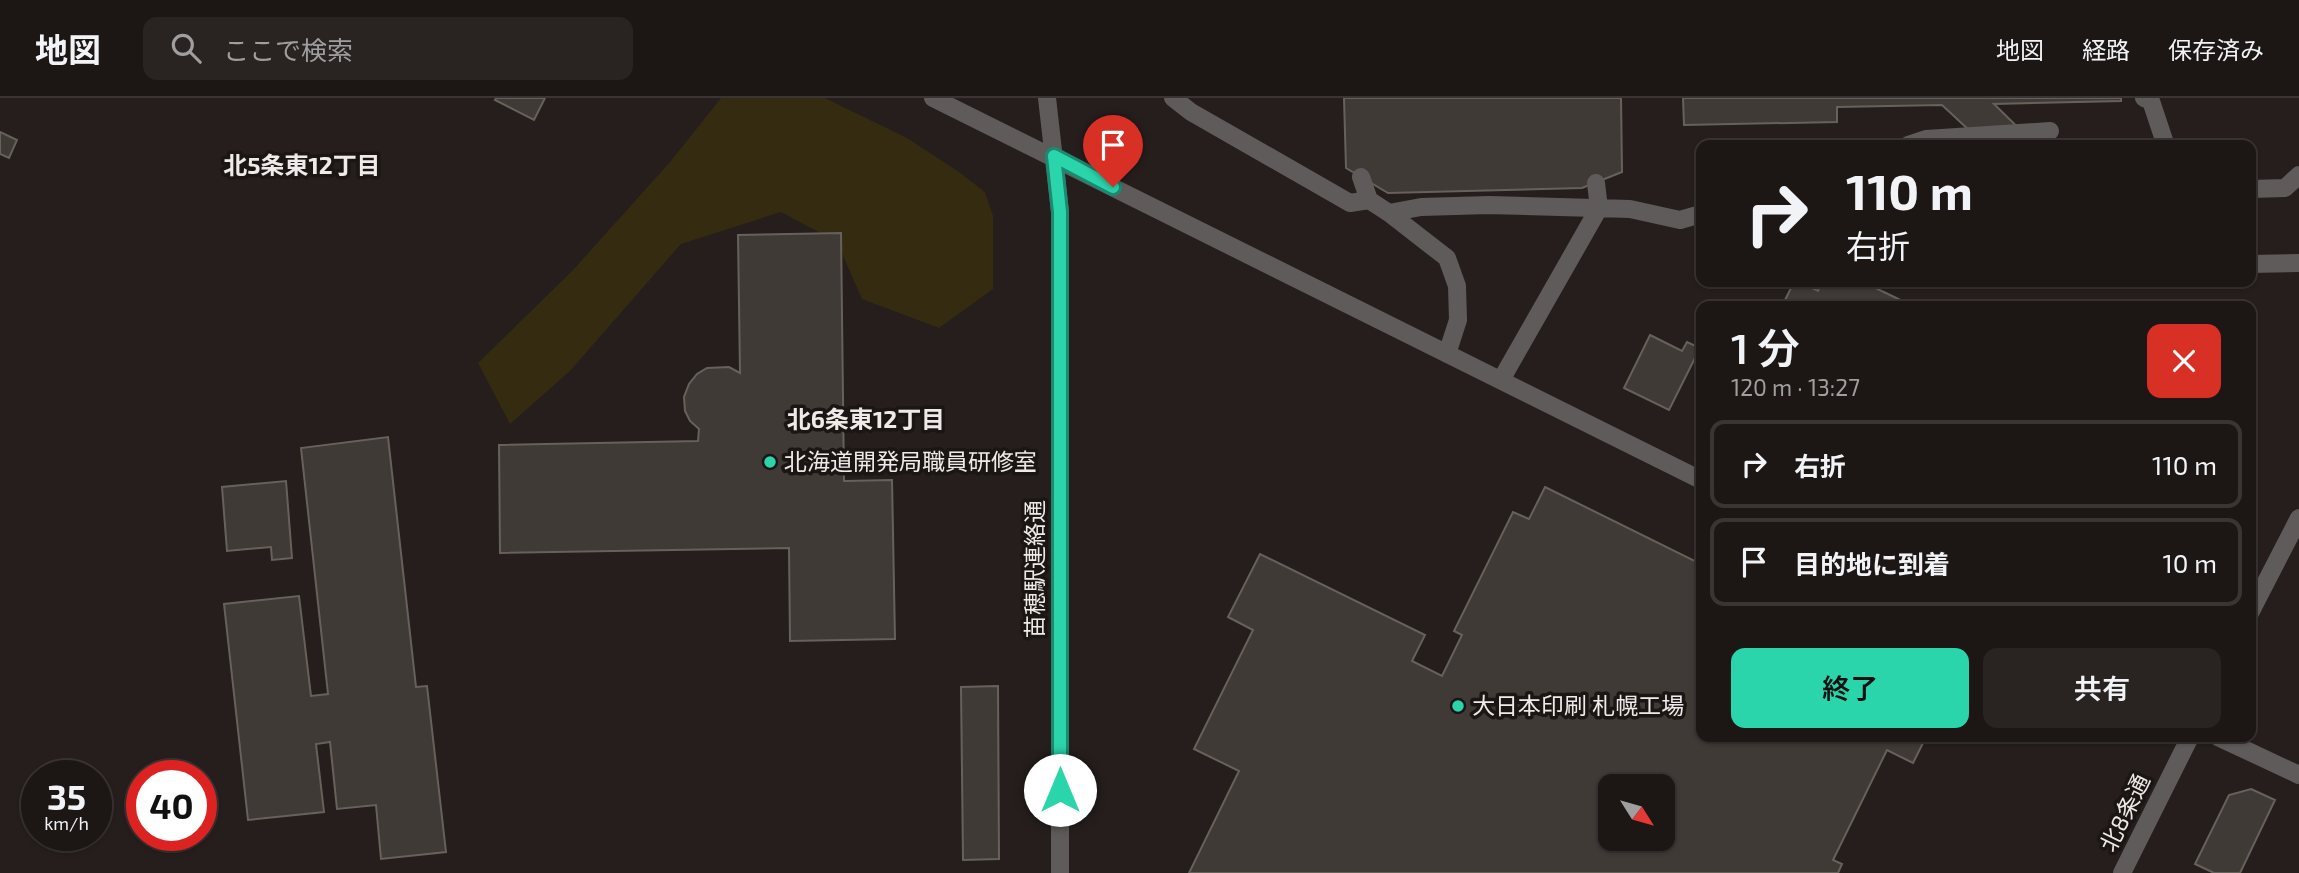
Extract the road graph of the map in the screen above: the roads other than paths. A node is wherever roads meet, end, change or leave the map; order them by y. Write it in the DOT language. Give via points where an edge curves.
graph roads {
  1 [pos="933,98"];
  2 [pos="1046,98"];
  3 [pos="1173,98"];
  4 [pos="2144,98"];
  5 [pos="2050,131"];
  6 [pos="1951,140"];
  7 [pos="2164,140"];
  8 [pos="1054,156"];
  9 [pos="2299,175"];
  10 [pos="1361,177"];
  11 [pos="1596,183"];
  12 [pos="2256,189"];
  13 [pos="1369,200"];
  14 [pos="1599,208"];
  15 [pos="1389,212"];
  16 [pos="1696,215"];
  17 [pos="2299,263"];
  18 [pos="2256,264"];
  19 [pos="1447,354"];
  20 [pos="1501,380"];
  21 [pos="1696,478"];
  22 [pos="2299,518"];
  23 [pos="2256,602"];
  24 [pos="2188,742"];
  25 [pos="2229,742"];
  26 [pos="2299,775"];
  27 [pos="1060,873"];
  28 [pos="2122,873"];
  1 -- 8 [label="street"];
  2 -- 8 [label="street, 苗穂駅連絡通"];
  3 -- 13 [label="street" via="1350,203"];
  4 -- 7 [label="street" via="2151,102"];
  5 -- 6 [label="street"];
  8 -- 19 [label="street"];
  8 -- 27 [label="street, 苗穂駅連絡通" via="1060,212"];
  9 -- 12 [label="street" via="2285,188"];
  10 -- 13 [label="street"];
  11 -- 14 [label="street"];
  13 -- 15 [label="street"];
  14 -- 15 [label="street" via="1421,206"];
  14 -- 16 [label="street" via="1630,209 1679,220"];
  14 -- 20 [label="street"];
  15 -- 19 [label="street" via="1447,258 1457,286 1458,320"];
  17 -- 18 [label="street"];
  19 -- 20 [label="street"];
  20 -- 21 [label="street"];
  22 -- 23 [label="street"];
  24 -- 28 [label="street, 北8条通"];
  25 -- 26 [label="street"];
}
